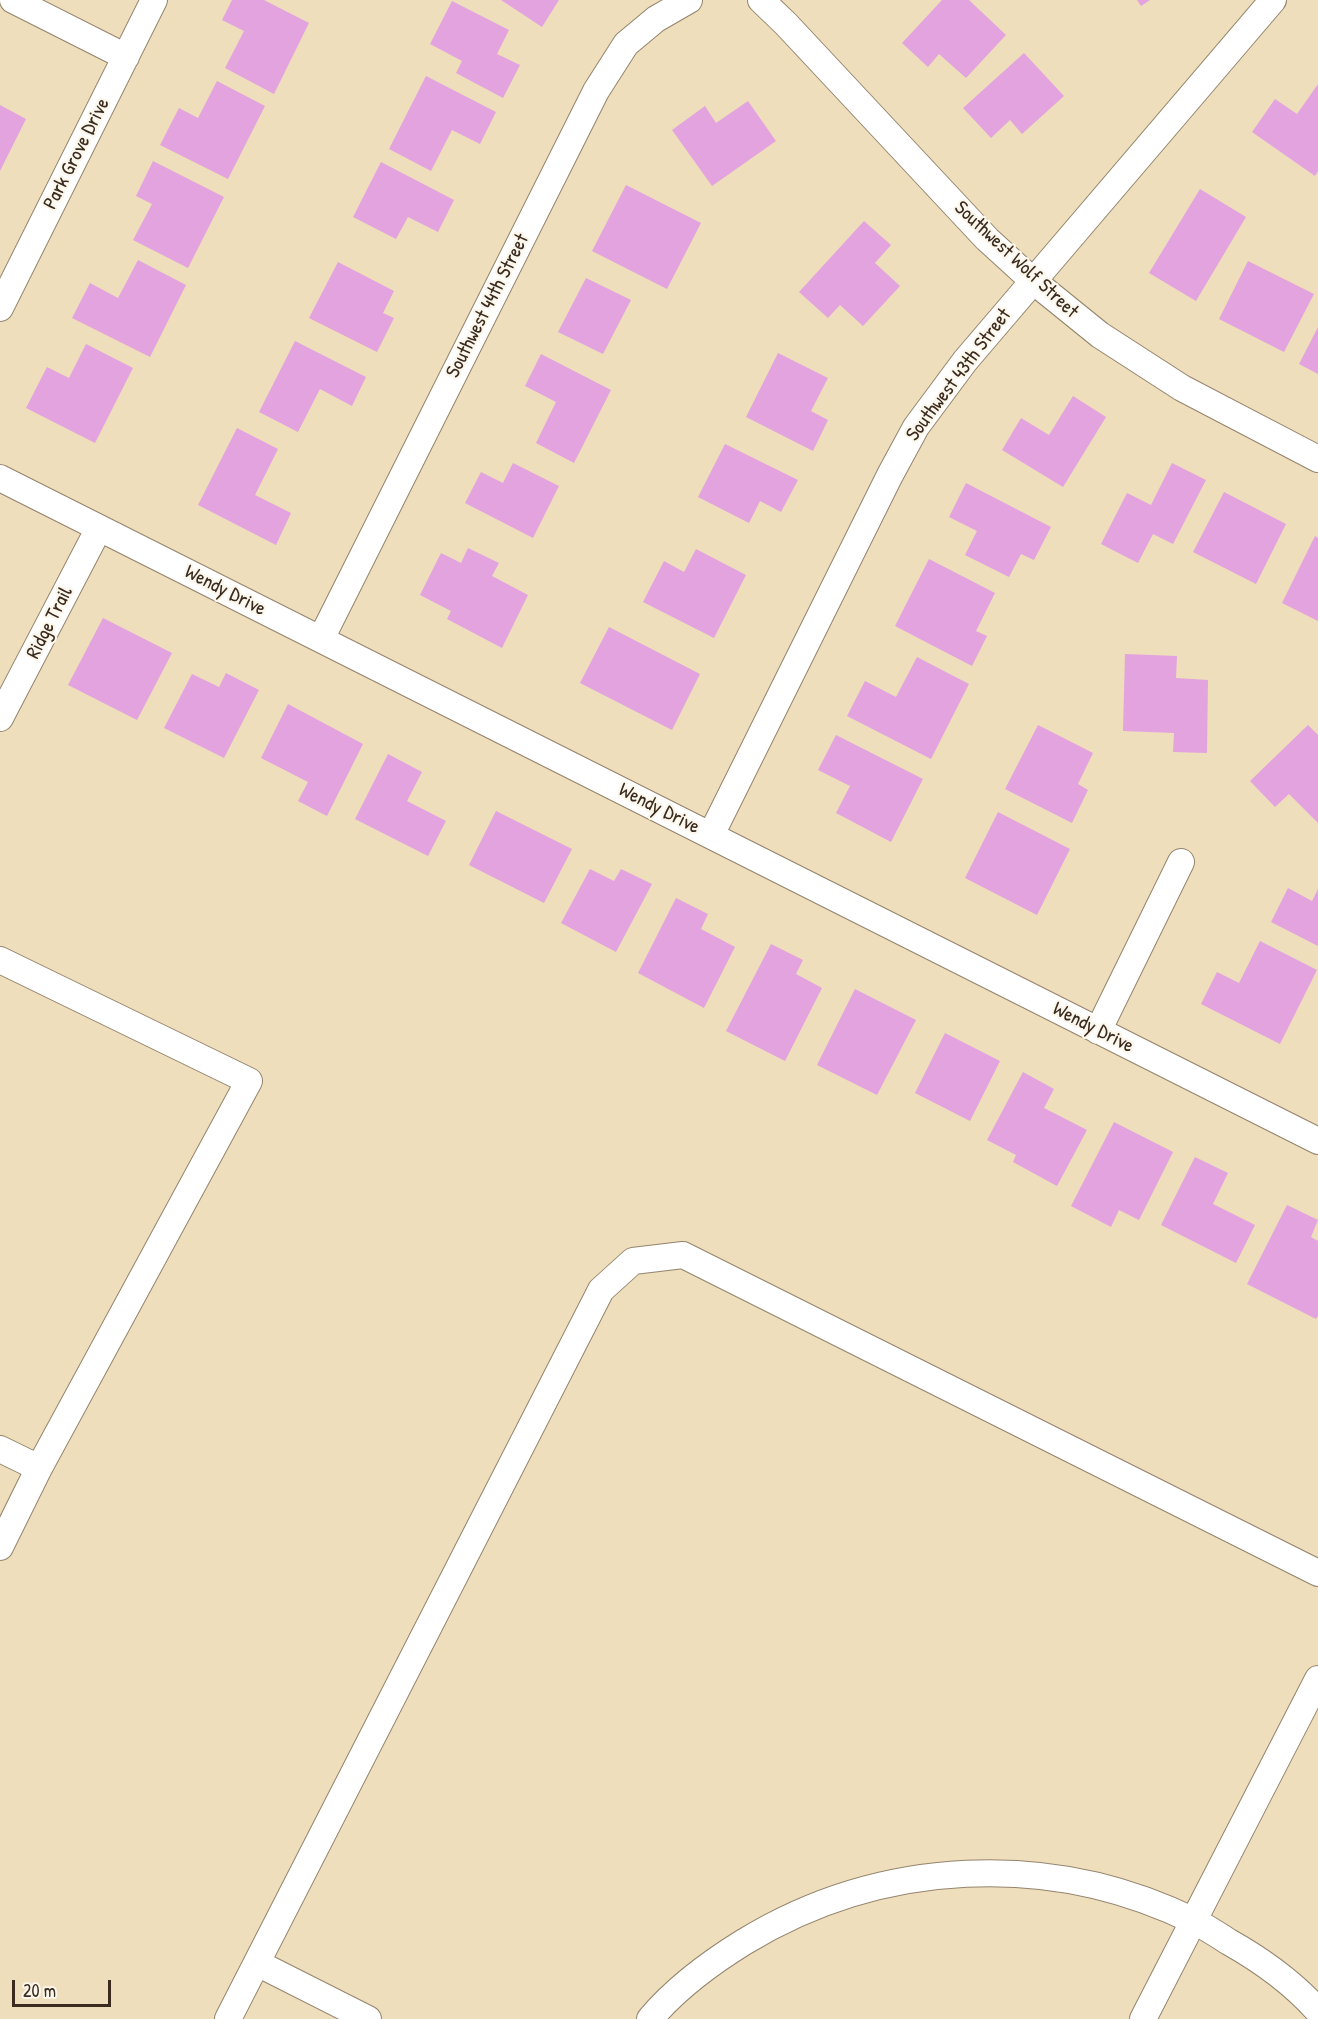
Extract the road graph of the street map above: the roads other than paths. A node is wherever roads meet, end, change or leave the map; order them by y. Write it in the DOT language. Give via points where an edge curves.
graph roads {
  1 [pos="13,0"];
  2 [pos="154,0"];
  3 [pos="689,0"];
  4 [pos="761,0"];
  5 [pos="1273,0"];
  6 [pos="126,57"];
  7 [pos="1032,280"];
  8 [pos="0,308"];
  9 [pos="1318,459"];
  10 [pos="0,478"];
  11 [pos="99,528"];
  12 [pos="321,639"];
  13 [pos="0,718"];
  14 [pos="711,835"];
  15 [pos="1181,862"];
  16 [pos="0,960"];
  17 [pos="1098,1031"];
  18 [pos="1318,1141"];
  19 [pos="0,1449"];
  20 [pos="39,1468"];
  21 [pos="0,1547"];
  22 [pos="1318,1573"];
  23 [pos="1318,1679"];
  24 [pos="1195,1921"];
  25 [pos="257,1963"];
  26 [pos="1318,2011"];
  27 [pos="228,2019"];
  28 [pos="368,2019"];
  29 [pos="650,2019"];
  30 [pos="1143,2019"];
  1 -- 6 [label="street"];
  2 -- 6 [label="street, Park Grove Drive"];
  3 -- 12 [label="street, Southwest 44th Street" via="656,19 626,44 596,91"];
  4 -- 7 [label="street, Southwest Wolf Street" via="987,239"];
  5 -- 7 [label="street, Southwest 43th Street"];
  6 -- 8 [label="street, Park Grove Drive"];
  7 -- 9 [label="street, Southwest Wolf Street" via="1100,335 1182,388"];
  7 -- 14 [label="street, Southwest 43th Street" via="964,361 916,427"];
  10 -- 11 [label="street, Wendy Drive"];
  11 -- 12 [label="street, Wendy Drive"];
  11 -- 13 [label="street, Ridge Trail"];
  12 -- 14 [label="street, Wendy Drive"];
  14 -- 17 [label="street, Wendy Drive"];
  15 -- 17 [label="street"];
  16 -- 20 [label="street" via="249,1081"];
  17 -- 18 [label="street, Wendy Drive"];
  19 -- 20 [label="street"];
  20 -- 21 [label="street"];
  22 -- 25 [label="street" via="683,1255 633,1261 601,1290"];
  23 -- 24 [label="street"];
  24 -- 26 [label="street" via="1256,1958"];
  24 -- 29 [label="street" via="1127,1894 1057,1877 985,1872 912,1878 842,1895 776,1923 714,1960"];
  24 -- 30 [label="street"];
  25 -- 27 [label="street"];
  25 -- 28 [label="street"];
}
